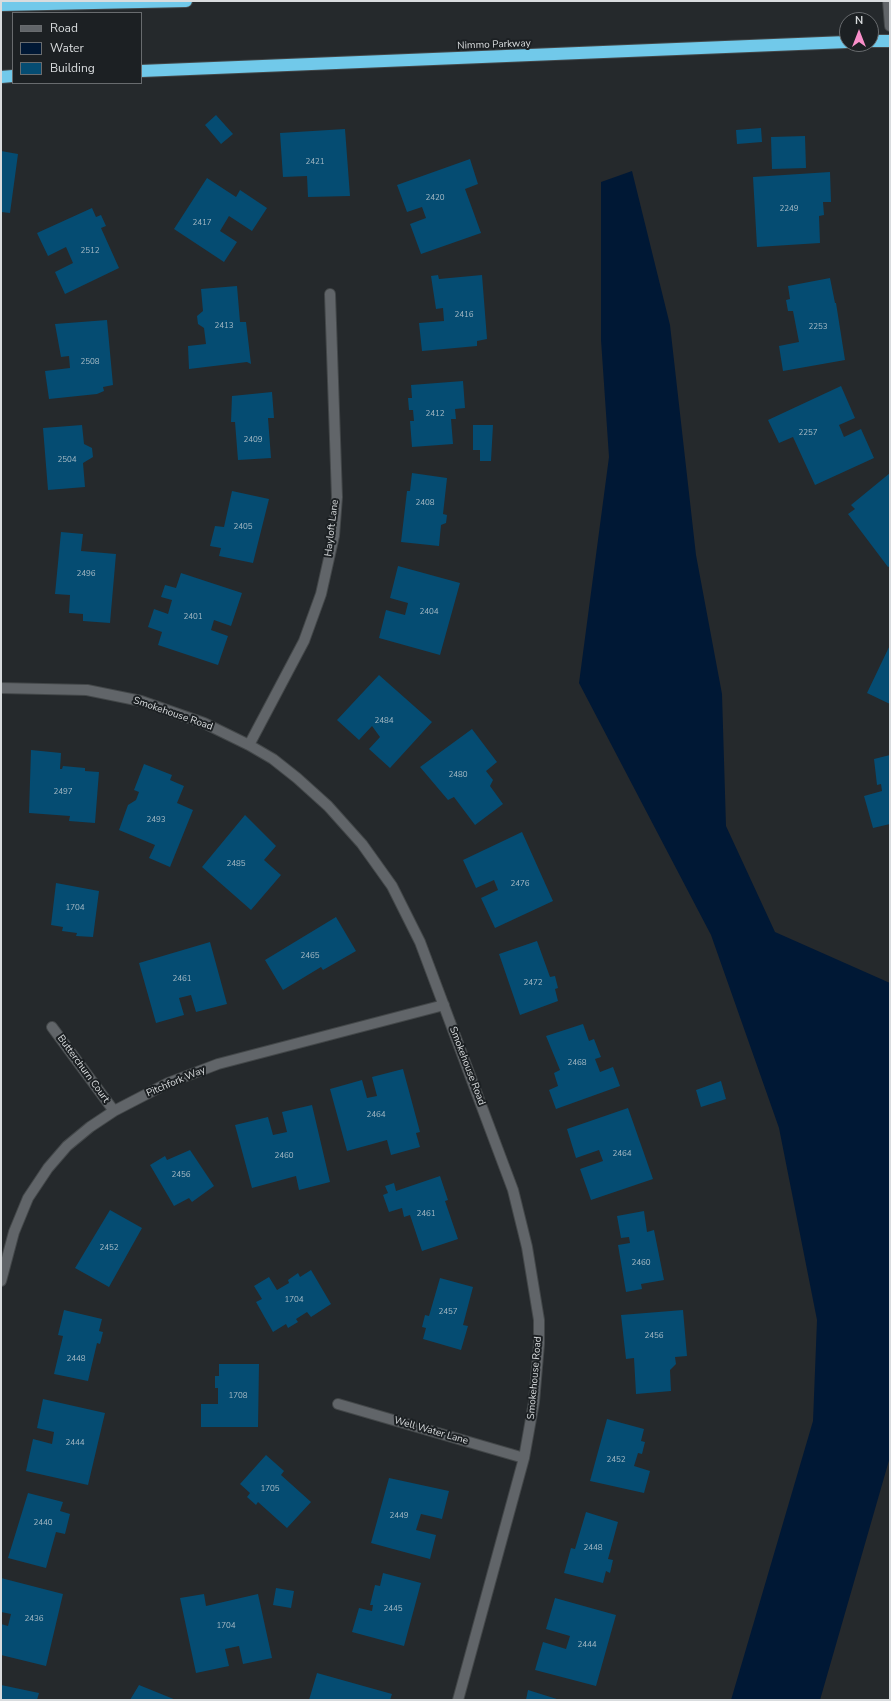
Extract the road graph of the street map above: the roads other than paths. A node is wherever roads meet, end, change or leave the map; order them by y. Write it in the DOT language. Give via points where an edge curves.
graph roads {
  1 [pos="186,1"];
  2 [pos="888,1"];
  3 [pos="1,5"];
  4 [pos="890,26"];
  5 [pos="879,41"];
  6 [pos="890,41"];
  7 [pos="839,42"];
  8 [pos="142,71"];
  9 [pos="12,76"];
  10 [pos="1,77"];
  11 [pos="330,294"];
  12 [pos="1,688"];
  13 [pos="249,745"];
  14 [pos="444,1005"];
  15 [pos="52,1027"];
  16 [pos="114,1111"];
  17 [pos="1,1281"];
  18 [pos="338,1404"];
  19 [pos="524,1458"];
  20 [pos="458,1700"];
  1 -- 3 [label="highway"];
  2 -- 4 [label="street"];
  5 -- 6 [label="highway"];
  7 -- 8 [label="highway, Nimmo Parkway"];
  9 -- 10 [label="highway"];
  11 -- 13 [label="street, Hayloft Lane" via="337,497 334,536 321,594 304,641"];
  12 -- 13 [label="street, Smokehouse Road" via="87,690 141,701 204,723"];
  13 -- 14 [label="street, Smokehouse Road" via="297,778 328,806 362,844 392,886 417,935"];
  14 -- 16 [label="street, Pitchfork Way" via="218,1064 168,1083"];
  14 -- 19 [label="street, Smokehouse Road" via="513,1190 527,1247 539,1320 539,1344 534,1402"];
  15 -- 16 [label="street, Butterchurn Court"];
  16 -- 17 [label="street, Pitchfork Way" via="67,1146 28,1198 14,1232"];
  18 -- 19 [label="street, Well Water Lane"];
  19 -- 20 [label="street, Smokehouse Road"];
}
